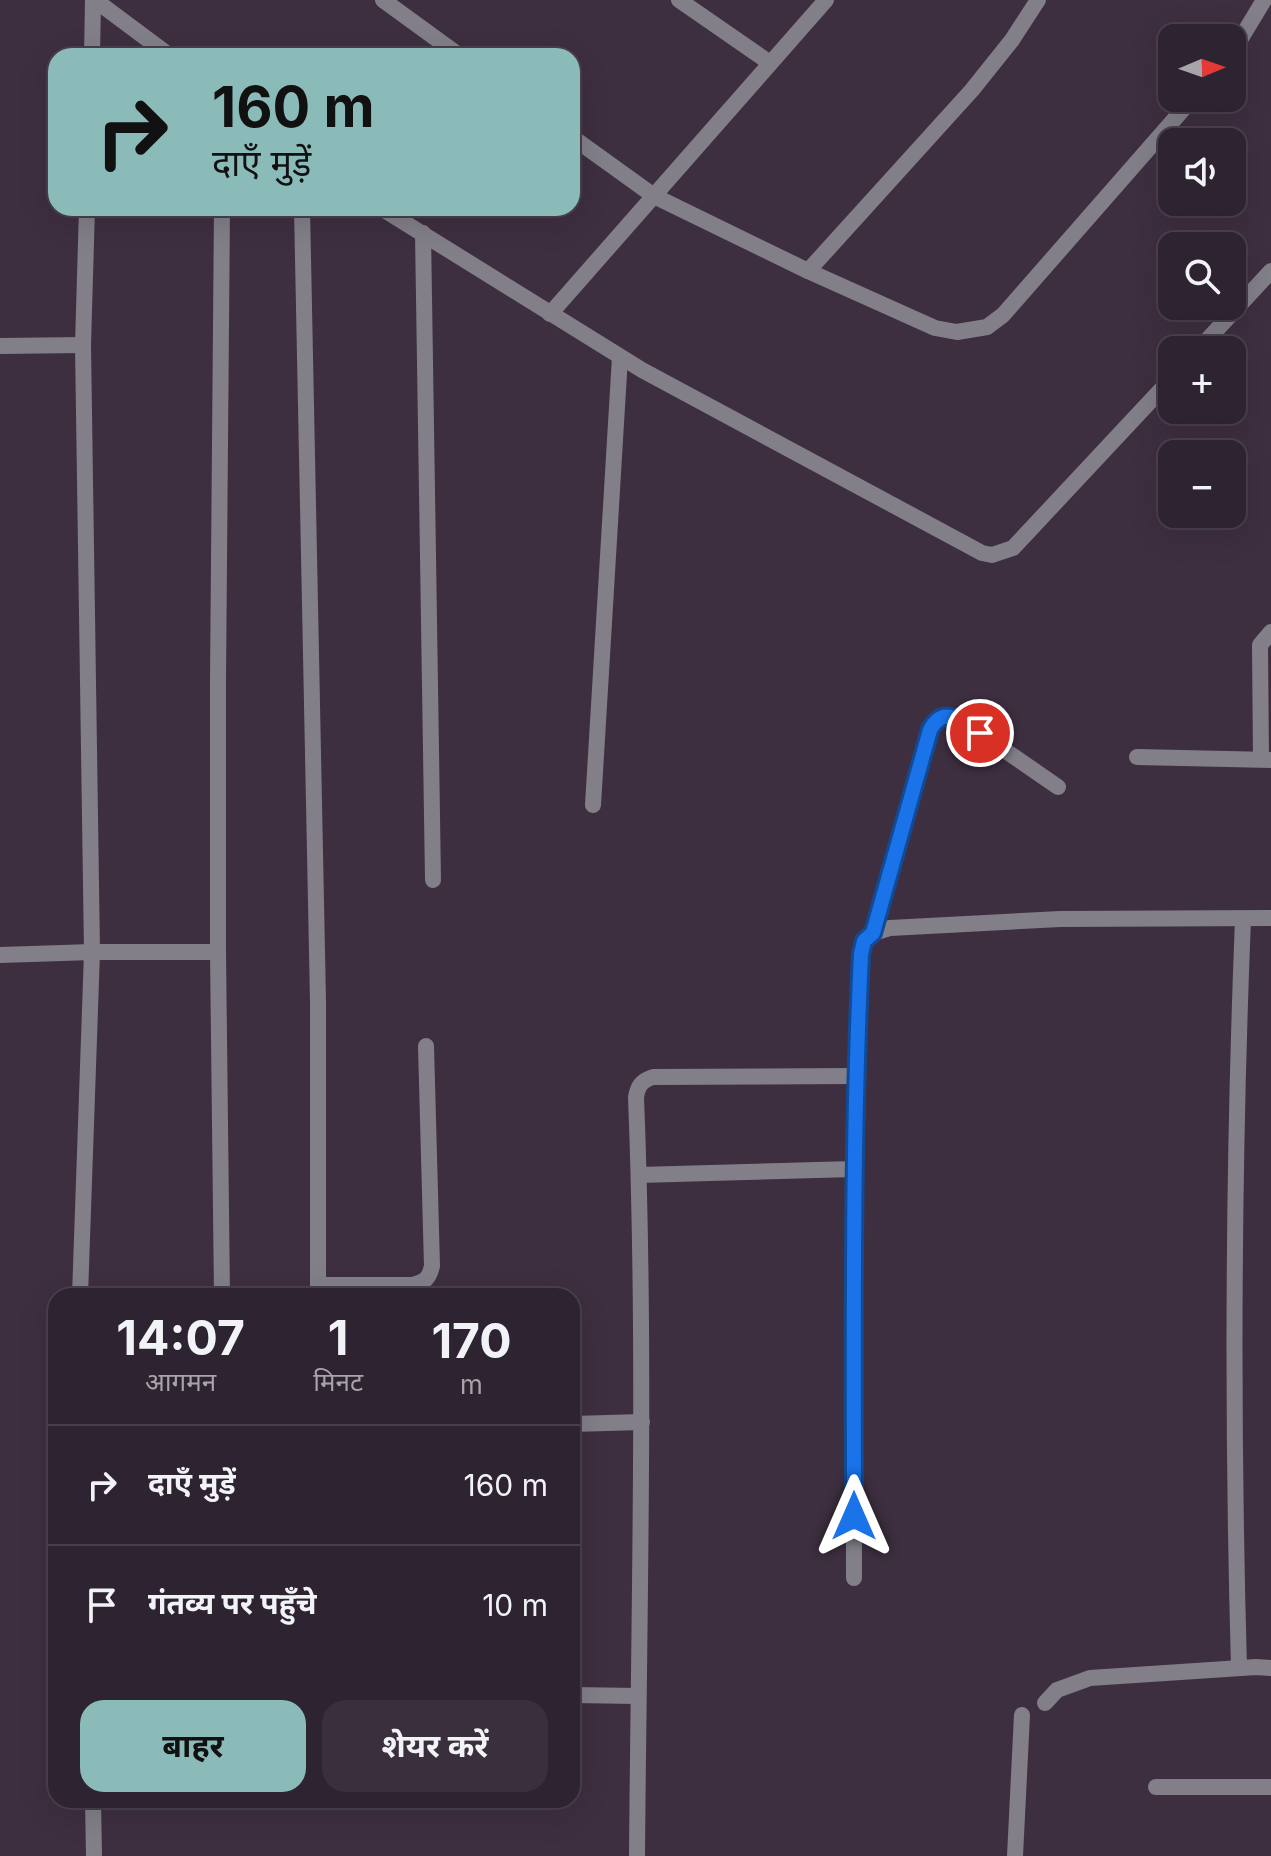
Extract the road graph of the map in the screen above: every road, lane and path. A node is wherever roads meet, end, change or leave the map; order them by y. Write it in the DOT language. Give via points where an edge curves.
graph roads {
  1 [pos="94,0"];
  2 [pos="383,0"];
  3 [pos="679,0"];
  4 [pos="826,0"];
  5 [pos="1038,0"];
  6 [pos="1264,2"];
  7 [pos="1246,31"];
  8 [pos="92,48"];
  9 [pos="159,48"];
  10 [pos="449,48"];
  11 [pos="770,63"];
  12 [pos="1181,112"];
  13 [pos="580,143"];
  14 [pos="654,196"];
  15 [pos="87,216"];
  16 [pos="222,216"];
  17 [pos="302,216"];
  18 [pos="394,216"];
  19 [pos="423,233"];
  20 [pos="808,271"];
  21 [pos="1271,271"];
  22 [pos="550,314"];
  23 [pos="1211,336"];
  24 [pos="83,345"];
  25 [pos="0,346"];
  26 [pos="620,357"];
  27 [pos="1158,393"];
  28 [pos="1271,632"];
  29 [pos="1137,757"];
  30 [pos="1266,760"];
  31 [pos="1058,787"];
  32 [pos="593,805"];
  33 [pos="433,880"];
  34 [pos="1271,918"];
  35 [pos="1243,919"];
  36 [pos="873,933"];
  37 [pos="92,952"];
  38 [pos="218,952"];
  39 [pos="0,955"];
  40 [pos="426,1046"];
  41 [pos="856,1076"];
  42 [pos="854,1169"];
  43 [pos="639,1175"];
  44 [pos="80,1288"];
  45 [pos="222,1288"];
  46 [pos="318,1288"];
  47 [pos="356,1288"];
  48 [pos="642,1422"];
  49 [pos="580,1424"];
  50 [pos="854,1578"];
  51 [pos="1239,1668"];
  52 [pos="1271,1668"];
  53 [pos="580,1695"];
  54 [pos="638,1696"];
  55 [pos="1045,1703"];
  56 [pos="1022,1715"];
  57 [pos="1156,1787"];
  58 [pos="1271,1787"];
  59 [pos="93,1808"];
  60 [pos="94,1856"];
  61 [pos="637,1856"];
  62 [pos="1015,1856"];
  1 -- 8 [label="street"];
  1 -- 9 [label="street"];
  2 -- 10 [label="street"];
  3 -- 11 [label="street"];
  4 -- 11 [label="street"];
  5 -- 20 [label="street" via="972,90"];
  6 -- 7 [label="street"];
  11 -- 14 [label="street"];
  12 -- 20 [label="street" via="987,327 957,332 935,328"];
  13 -- 14 [label="street"];
  14 -- 20 [label="street"];
  14 -- 22 [label="street"];
  15 -- 24 [label="street"];
  16 -- 38 [label="street"];
  17 -- 46 [label="street"];
  18 -- 19 [label="street"];
  19 -- 22 [label="street"];
  19 -- 33 [label="street"];
  21 -- 23 [label="street"];
  22 -- 26 [label="street"];
  24 -- 25 [label="street"];
  24 -- 37 [label="street"];
  26 -- 27 [label="street" via="992,555 1013,548"];
  26 -- 32 [label="street"];
  28 -- 30 [label="street" via="1260,645"];
  29 -- 30 [label="street"];
  31 -- 36 [label="street" via="961,720 943,717 934,722"];
  34 -- 35 [label="street"];
  35 -- 36 [label="street" via="1060,919"];
  35 -- 51 [label="street" via="1233,1283"];
  36 -- 41 [label="street" via="861,954"];
  37 -- 38 [label="street"];
  37 -- 39 [label="street"];
  37 -- 44 [label="street"];
  38 -- 45 [label="street"];
  40 -- 47 [label="street" via="430,1276 412,1285"];
  41 -- 42 [label="street"];
  41 -- 43 [label="street" via="644,1080 636,1097"];
  42 -- 43 [label="street"];
  42 -- 50 [label="street"];
  43 -- 48 [label="street"];
  48 -- 49 [label="street"];
  48 -- 54 [label="street"];
  51 -- 52 [label="street"];
  51 -- 55 [label="street" via="1090,1678 1057,1690"];
  53 -- 54 [label="street"];
  54 -- 61 [label="street"];
  56 -- 62 [label="street"];
  57 -- 58 [label="street"];
  59 -- 60 [label="street"];
}
